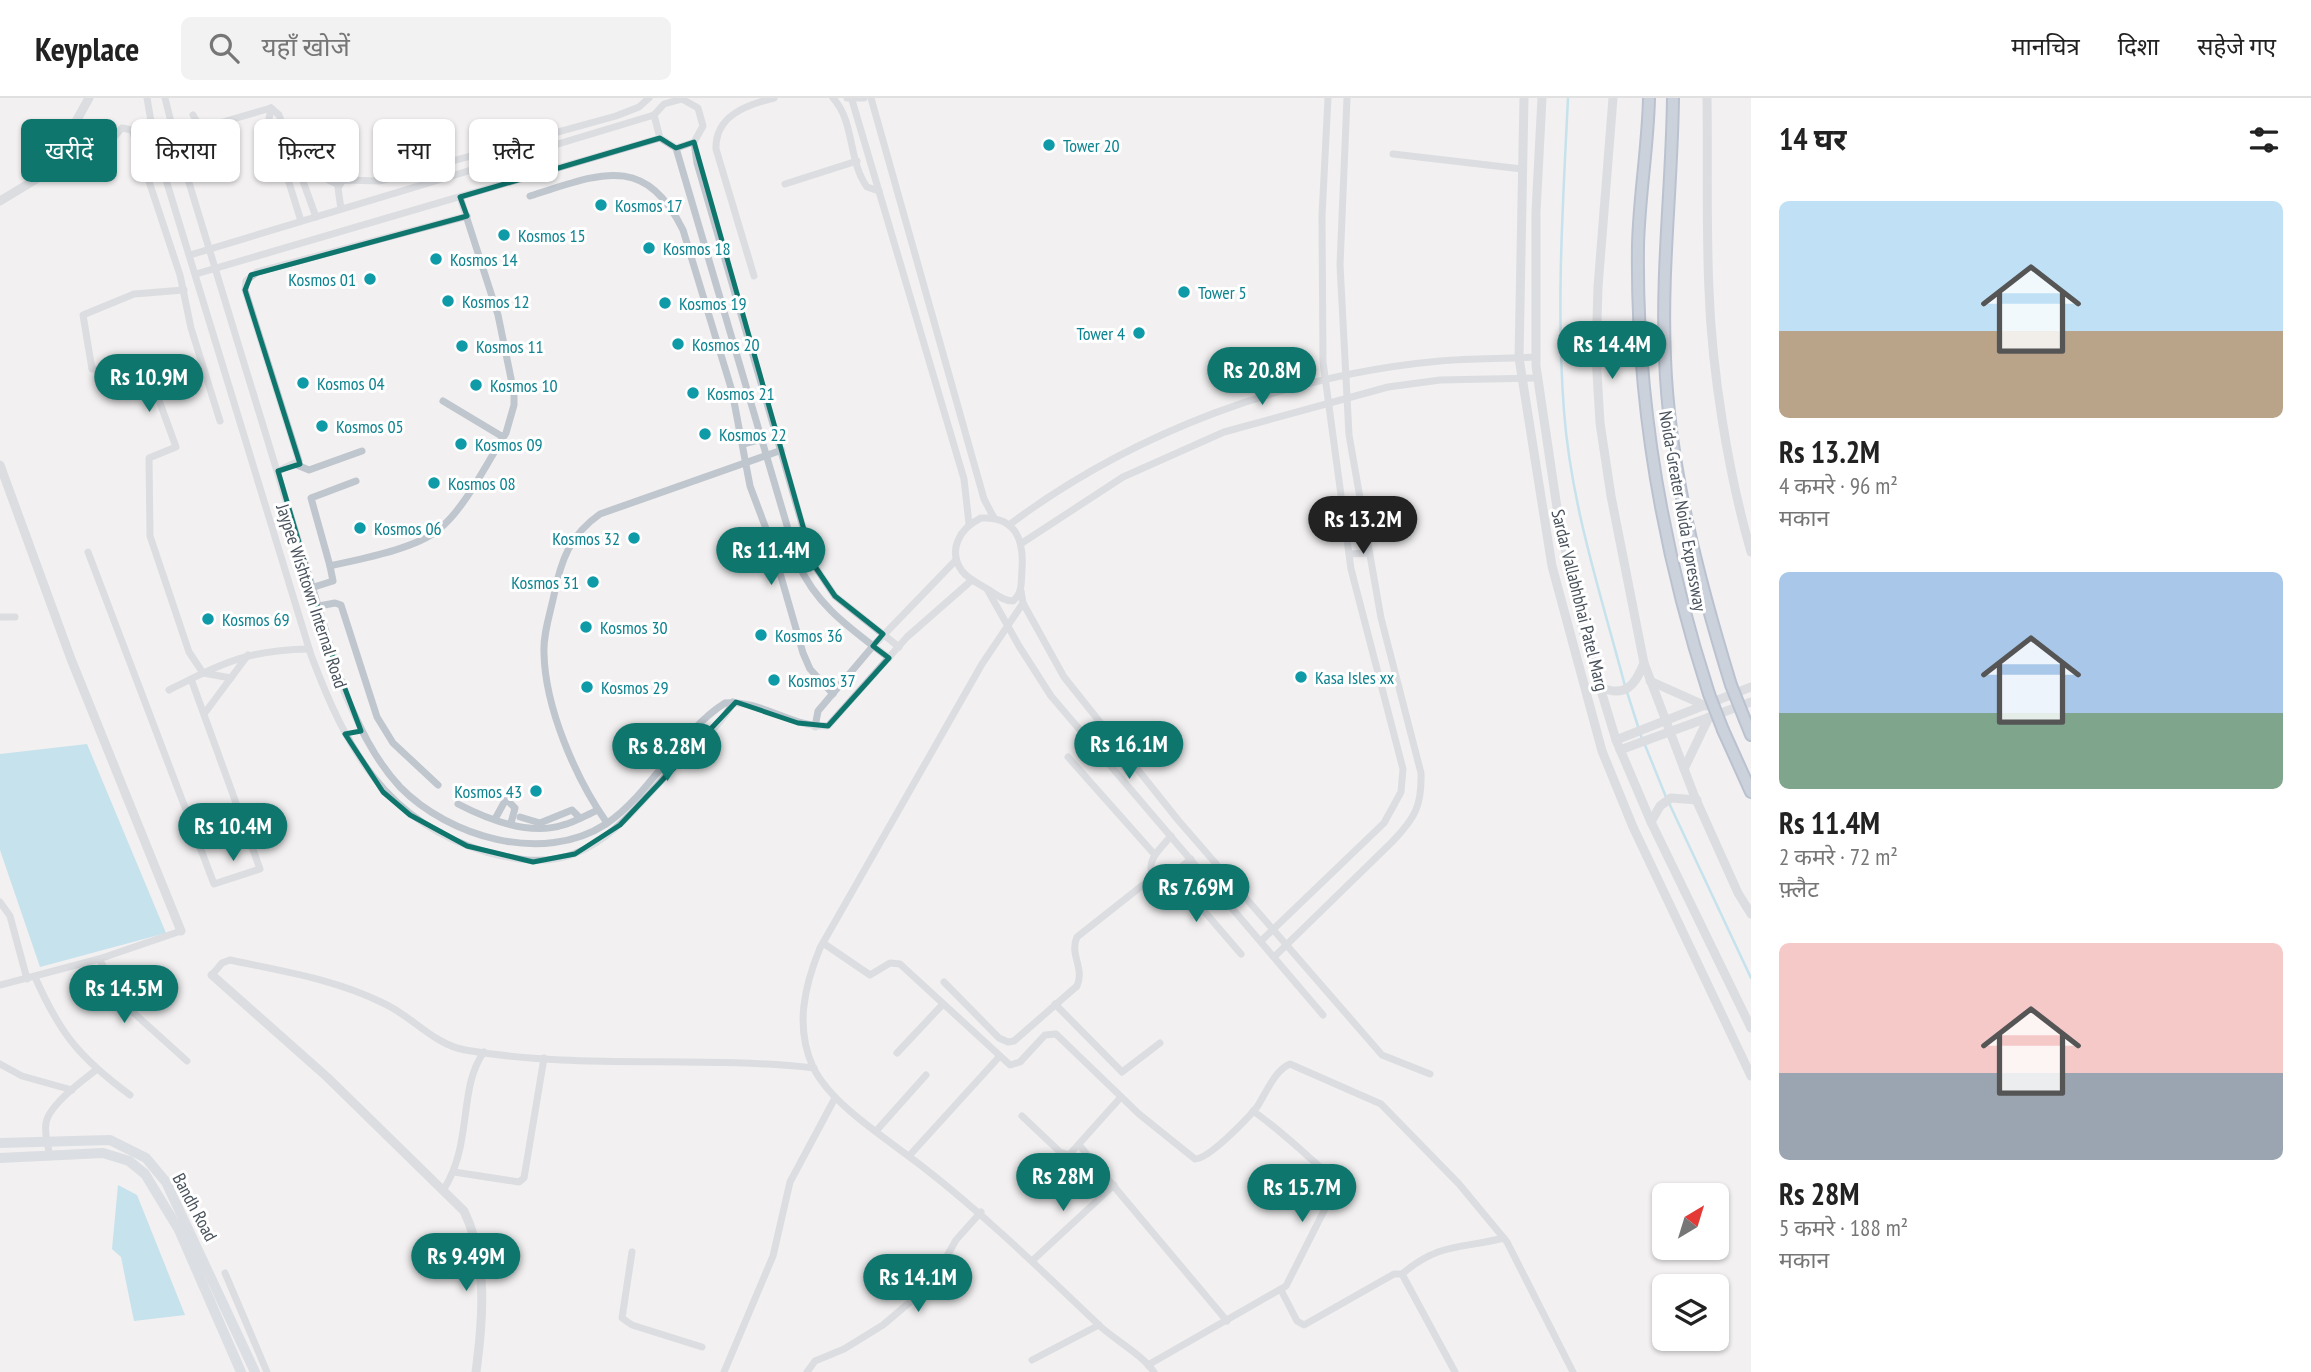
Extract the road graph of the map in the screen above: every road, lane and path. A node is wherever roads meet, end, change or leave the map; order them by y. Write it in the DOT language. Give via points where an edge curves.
graph roads {
  1 [pos="89,98"];
  2 [pos="147,98"];
  3 [pos="165,98"];
  4 [pos="649,98"];
  5 [pos="774,98"];
  6 [pos="833,98"];
  7 [pos="864,98"];
  8 [pos="871,98"];
  9 [pos="1328,98"];
  10 [pos="1347,98"];
  11 [pos="1524,98"];
  12 [pos="1542,98"];
  13 [pos="1613,98"];
  14 [pos="1649,98"];
  15 [pos="1673,98"];
  16 [pos="1707,98"];
  17 [pos="682,99"];
  18 [pos="850,99"];
  19 [pos="694,101"];
  20 [pos="271,108"];
  21 [pos="192,115"];
  22 [pos="653,115"];
  23 [pos="151,119"];
  24 [pos="170,119"];
  25 [pos="117,134"];
  26 [pos="660,138"];
  27 [pos="694,142"];
  28 [pos="676,148"];
  29 [pos="1393,154"];
  30 [pos="594,158"];
  31 [pos="857,161"];
  32 [pos="1522,169"];
  33 [pos="599,174"];
  34 [pos="167,182"];
  35 [pos="188,182"];
  36 [pos="331,182"];
  37 [pos="785,184"];
  38 [pos="339,185"];
  39 [pos="879,191"];
  40 [pos="530,196"];
  41 [pos="460,197"];
  42 [pos="0,201"];
  43 [pos="341,209"];
  44 [pos="467,216"];
  45 [pos="316,217"];
  46 [pos="301,221"];
  47 [pos="208,249"];
  48 [pos="190,255"];
  49 [pos="214,269"];
  50 [pos="196,274"];
  51 [pos="754,276"];
  52 [pos="184,290"];
  53 [pos="1536,357"];
  54 [pos="1519,358"];
  55 [pos="1346,375"];
  56 [pos="1538,377"];
  57 [pos="1522,378"];
  58 [pos="1325,381"];
  59 [pos="1347,397"];
  60 [pos="443,401"];
  61 [pos="1328,402"];
  62 [pos="220,421"];
  63 [pos="503,437"];
  64 [pos="762,439"];
  65 [pos="743,444"];
  66 [pos="782,450"];
  67 [pos="362,451"];
  68 [pos="767,455"];
  69 [pos="746,462"];
  70 [pos="297,465"];
  71 [pos="0,466"];
  72 [pos="278,471"];
  73 [pos="356,481"];
  74 [pos="994,517"];
  75 [pos="969,524"];
  76 [pos="1009,524"];
  77 [pos="1022,542"];
  78 [pos="88,552"];
  79 [pos="1751,552"];
  80 [pos="1370,553"];
  81 [pos="1349,554"];
  82 [pos="956,560"];
  83 [pos="330,566"];
  84 [pos="972,580"];
  85 [pos="314,587"];
  86 [pos="988,589"];
  87 [pos="1021,591"];
  88 [pos="1023,603"];
  89 [pos="319,606"];
  90 [pos="0,617"];
  91 [pos="15,617"];
  92 [pos="1006,625"];
  93 [pos="883,634"];
  94 [pos="873,646"];
  95 [pos="899,647"];
  96 [pos="309,649"];
  97 [pos="248,654"];
  98 [pos="889,659"];
  99 [pos="1644,663"];
  100 [pos="203,673"];
  101 [pos="231,678"];
  102 [pos="191,679"];
  103 [pos="1650,681"];
  104 [pos="1600,687"];
  105 [pos="1751,687"];
  106 [pos="169,690"];
  107 [pos="832,694"];
  108 [pos="733,702"];
  109 [pos="1751,702"];
  110 [pos="1706,706"];
  111 [pos="204,715"];
  112 [pos="1709,716"];
  113 [pos="1665,722"];
  114 [pos="815,727"];
  115 [pos="361,731"];
  116 [pos="1669,732"];
  117 [pos="345,734"];
  118 [pos="1751,736"];
  119 [pos="1616,740"];
  120 [pos="1620,750"];
  121 [pos="1068,757"];
  122 [pos="1684,769"];
  123 [pos="438,785"];
  124 [pos="1751,792"];
  125 [pos="1697,800"];
  126 [pos="457,804"];
  127 [pos="598,810"];
  128 [pos="520,817"];
  129 [pos="580,818"];
  130 [pos="495,819"];
  131 [pos="1651,822"];
  132 [pos="607,823"];
  133 [pos="511,824"];
  134 [pos="1171,836"];
  135 [pos="1156,855"];
  136 [pos="1191,859"];
  137 [pos="1172,875"];
  138 [pos="1153,877"];
  139 [pos="0,902"];
  140 [pos="1751,914"];
  141 [pos="1274,928"];
  142 [pos="181,932"];
  143 [pos="1261,941"];
  144 [pos="823,943"];
  145 [pos="1288,943"];
  146 [pos="1241,954"];
  147 [pos="1274,957"];
  148 [pos="99,959"];
  149 [pos="212,975"];
  150 [pos="31,978"];
  151 [pos="944,982"];
  152 [pos="0,985"];
  153 [pos="943,1004"];
  154 [pos="1055,1004"];
  155 [pos="1323,1015"];
  156 [pos="1751,1028"];
  157 [pos="1160,1043"];
  158 [pos="484,1052"];
  159 [pos="897,1053"];
  160 [pos="999,1057"];
  161 [pos="544,1058"];
  162 [pos="187,1060"];
  163 [pos="0,1064"];
  164 [pos="814,1068"];
  165 [pos="96,1070"];
  166 [pos="926,1074"];
  167 [pos="1430,1074"];
  168 [pos="1751,1076"];
  169 [pos="72,1090"];
  170 [pos="130,1095"];
  171 [pos="835,1097"];
  172 [pos="1121,1097"];
  173 [pos="1253,1111"];
  174 [pos="1022,1116"];
  175 [pos="877,1130"];
  176 [pos="47,1141"];
  177 [pos="0,1143"];
  178 [pos="1080,1146"];
  179 [pos="50,1156"];
  180 [pos="909,1156"];
  181 [pos="0,1158"];
  182 [pos="454,1172"];
  183 [pos="1114,1185"];
  184 [pos="444,1189"];
  185 [pos="981,1212"];
  186 [pos="1504,1238"];
  187 [pos="632,1252"];
  188 [pos="1031,1261"];
  189 [pos="225,1273"];
  190 [pos="1402,1274"];
  191 [pos="1281,1290"];
  192 [pos="1227,1321"];
  193 [pos="1099,1325"];
  194 [pos="702,1347"];
  195 [pos="1032,1360"];
  196 [pos="1151,1369"];
  197 [pos="241,1372"];
  198 [pos="255,1372"];
  199 [pos="267,1372"];
  200 [pos="476,1372"];
  201 [pos="724,1372"];
  202 [pos="807,1372"];
  203 [pos="1455,1372"];
  204 [pos="1573,1372"];
  1 -- 42 [label="street" via="43,176"];
  2 -- 23 [label="street"];
  3 -- 24 [label="street"];
  4 -- 38 [label="street" via="616,116 442,165 380,181 342,180"];
  5 -- 51 [label="street" via="750,104 726,119 715,133"];
  6 -- 31 [label="street" via="843,111"];
  7 -- 18 [label="street"];
  8 -- 74 [label="street" via="984,499"];
  9 -- 58 [label="street" via="1322,216"];
  10 -- 55 [label="street" via="1340,265"];
  11 -- 32 [label="street, Sardar Vallabhbhai Patel Marg"];
  12 -- 53 [label="street, Sardar Vallabhbhai Patel Marg"];
  13 -- 99 [label="street" via="1596,355 1600,423"];
  14 -- 124 [label="highway, Noida-Greater Noida Expressway, bridge" via="1638,244 1640,356 1653,460 1686,622 1709,694"];
  15 -- 118 [label="highway, Noida-Greater Noida Expressway, bridge" via="1665,359 1692,544 1731,685"];
  16 -- 79 [label="street" via="1713,354"];
  17 -- 19 [label="street"];
  17 -- 22 [label="street" via="664,104"];
  18 -- 39 [label="street"];
  19 -- 27 [label="street" via="703,126"];
  20 -- 21 [label="street" via="209,126 199,125"];
  20 -- 45 [label="street" via="280,117"];
  20 -- 46 [label="street" via="269,118"];
  22 -- 26 [label="street"];
  22 -- 43 [label="street"];
  25 -- 52 [label="street" via="122,128 132,130"];
  26 -- 28 [label="street"];
  26 -- 30 [label="street"];
  27 -- 28 [label="street"];
  27 -- 66 [label="street"];
  28 -- 64 [label="street"];
  29 -- 32 [label="street"];
  30 -- 33 [label="street"];
  30 -- 41 [label="street"];
  31 -- 37 [label="street"];
  31 -- 39 [label="street" via="864,183"];
  32 -- 54 [label="street, Sardar Vallabhbhai Patel Marg"];
  33 -- 40 [label="street"];
  33 -- 65 [label="street" via="625,174 675,213 728,377"];
  34 -- 48 [label="street, Jaypee Wishtown Internal Road"];
  35 -- 47 [label="street, Jaypee Wishtown Internal Road"];
  36 -- 38 [label="street"];
  38 -- 43 [label="street"];
  39 -- 75 [label="street" via="964,479"];
  41 -- 44 [label="street"];
  41 -- 49 [label="street"];
  43 -- 45 [label="street"];
  44 -- 63 [label="street" via="498,315 514,393"];
  44 -- 70 [label="street" via="257,272 246,281"];
  45 -- 46 [label="street"];
  46 -- 47 [label="street"];
  47 -- 48 [label="street"];
  47 -- 49 [label="street, Jaypee Wishtown Internal Road"];
  48 -- 50 [label="street, Jaypee Wishtown Internal Road"];
  49 -- 50 [label="street"];
  49 -- 72 [label="street, Jaypee Wishtown Internal Road"];
  50 -- 96 [label="street, Jaypee Wishtown Internal Road"];
  52 -- 62 [label="street"];
  52 -- 100 [label="street" via="134,295 83,315 92,369 148,370 176,447 149,458 150,536 189,652"];
  53 -- 54 [label="street"];
  53 -- 56 [label="street, Sardar Vallabhbhai Patel Marg"];
  54 -- 55 [label="street" via="1442,361"];
  54 -- 57 [label="street, Sardar Vallabhbhai Patel Marg"];
  55 -- 58 [label="street"];
  55 -- 59 [label="street"];
  56 -- 57 [label="street"];
  56 -- 104 [label="street, Sardar Vallabhbhai Patel Marg" via="1559,521"];
  57 -- 59 [label="street" via="1440,380"];
  57 -- 168 [label="street, Sardar Vallabhbhai Patel Marg" via="1552,566 1602,751"];
  58 -- 61 [label="street"];
  58 -- 76 [label="street" via="1199,418 1066,486"];
  59 -- 61 [label="street"];
  59 -- 80 [label="street" via="1349,435"];
  60 -- 63 [label="street"];
  61 -- 77 [label="street" via="1224,432 1176,452 1079,503"];
  61 -- 81 [label="street"];
  63 -- 83 [label="street" via="450,520 436,532"];
  64 -- 65 [label="street"];
  64 -- 68 [label="street"];
  65 -- 69 [label="street"];
  66 -- 68 [label="street"];
  66 -- 93 [label="street" via="814,565 835,596"];
  67 -- 70 [label="street" via="309,470"];
  68 -- 69 [label="street"];
  68 -- 94 [label="street" via="807,584 822,605"];
  69 -- 107 [label="street" via="806,662"];
  69 -- 127 [label="street" via="600,514 583,526 567,547 546,631 546,679 569,754"];
  70 -- 72 [label="street"];
  71 -- 142 [label="street" via="71,659"];
  72 -- 85 [label="street, Jaypee Wishtown Internal Road"];
  73 -- 83 [label="street" via="311,498"];
  74 -- 75 [label="street"];
  74 -- 76 [label="street"];
  75 -- 82 [label="street" via="956,546"];
  76 -- 77 [label="street"];
  77 -- 87 [label="street"];
  78 -- 111 [label="street" via="214,884 260,869"];
  80 -- 81 [label="street"];
  80 -- 145 [label="street" via="1381,618 1421,773 1422,799 1401,833"];
  81 -- 141 [label="street" via="1403,769 1401,792 1384,823"];
  82 -- 84 [label="street"];
  82 -- 93 [label="street"];
  83 -- 85 [label="street" via="333,581"];
  84 -- 86 [label="street"];
  84 -- 95 [label="street"];
  85 -- 89 [label="street, Jaypee Wishtown Internal Road"];
  86 -- 87 [label="street" via="1010,601"];
  86 -- 92 [label="street"];
  87 -- 88 [label="street"];
  88 -- 92 [label="street"];
  88 -- 141 [label="street" via="1064,677 1178,820"];
  89 -- 115 [label="street, Jaypee Wishtown Internal Road"];
  89 -- 123 [label="street" via="341,605 377,717 393,743"];
  90 -- 91 [label="street"];
  92 -- 134 [label="street" via="1051,696"];
  92 -- 144 [label="street"];
  93 -- 94 [label="street"];
  93 -- 95 [label="street"];
  94 -- 98 [label="street"];
  94 -- 107 [label="street"];
  95 -- 98 [label="street"];
  96 -- 97 [label="street"];
  96 -- 117 [label="street, Jaypee Wishtown Internal Road"];
  97 -- 100 [label="street"];
  97 -- 101 [label="street"];
  98 -- 114 [label="street" via="834,722"];
  99 -- 103 [label="street"];
  99 -- 104 [label="street" via="1629,689 1617,693"];
  100 -- 101 [label="street"];
  100 -- 102 [label="street"];
  101 -- 111 [label="street"];
  102 -- 106 [label="street"];
  102 -- 111 [label="street"];
  103 -- 110 [label="street"];
  103 -- 113 [label="street"];
  104 -- 119 [label="street, Sardar Vallabhbhai Patel Marg"];
  105 -- 110 [label="street"];
  107 -- 114 [label="street" via="815,716"];
  108 -- 114 [label="street"];
  108 -- 117 [label="street, Jaypee Wishtown Internal Road" via="606,836 575,854 533,862 467,846 410,815 383,792"];
  108 -- 132 [label="street, Jaypee Wishtown Internal Road" via="722,704"];
  109 -- 112 [label="street"];
  110 -- 113 [label="street"];
  112 -- 116 [label="street"];
  112 -- 122 [label="street"];
  113 -- 116 [label="street"];
  113 -- 119 [label="street"];
  115 -- 117 [label="street"];
  115 -- 132 [label="street, Jaypee Wishtown Internal Road" via="400,787 424,807 471,831 530,845 588,834"];
  116 -- 120 [label="street"];
  116 -- 122 [label="street"];
  119 -- 120 [label="street, Sardar Vallabhbhai Patel Marg"];
  120 -- 131 [label="street, Sardar Vallabhbhai Patel Marg"];
  121 -- 135 [label="street"];
  122 -- 125 [label="street"];
  125 -- 131 [label="street" via="1671,798"];
  125 -- 140 [label="street"];
  126 -- 130 [label="street"];
  127 -- 129 [label="street"];
  127 -- 132 [label="street"];
  128 -- 129 [label="street" via="540,823 572,810"];
  129 -- 133 [label="street" via="550,828"];
  130 -- 133 [label="street"];
  130 -- 133 [label="street" via="506,799 515,808"];
  131 -- 156 [label="street, Sardar Vallabhbhai Patel Marg"];
  134 -- 135 [label="street"];
  134 -- 136 [label="street"];
  135 -- 138 [label="street" via="1150,865"];
  136 -- 137 [label="street"];
  136 -- 143 [label="street"];
  137 -- 138 [label="street"];
  137 -- 146 [label="street"];
  138 -- 154 [label="street" via="1077,937 1081,975 1077,986"];
  139 -- 150 [label="street" via="10,916"];
  141 -- 143 [label="street"];
  141 -- 145 [label="street"];
  142 -- 148 [label="street"];
  143 -- 147 [label="street"];
  144 -- 153 [label="street" via="870,975 890,963 900,964"];
  144 -- 164 [label="street" via="808,977 802,1009"];
  145 -- 147 [label="street"];
  145 -- 167 [label="street" via="1382,1055"];
  147 -- 155 [label="street"];
  148 -- 150 [label="street"];
  148 -- 162 [label="street" via="125,1005"];
  149 -- 158 [label="street" via="230,960 295,972 383,1003 449,1046"];
  149 -- 184 [label="street"];
  150 -- 152 [label="street"];
  150 -- 165 [label="street" via="54,1021"];
  151 -- 154 [label="street" via="1008,1042"];
  153 -- 159 [label="street"];
  153 -- 160 [label="street"];
  154 -- 157 [label="street" via="1122,1072"];
  158 -- 161 [label="street"];
  158 -- 182 [label="street" via="471,1075 463,1147"];
  160 -- 172 [label="street" via="1015,1066 1045,1035 1056,1034"];
  160 -- 180 [label="street"];
  161 -- 164 [label="street" via="736,1060"];
  161 -- 182 [label="street" via="524,1178 519,1182"];
  163 -- 169 [label="street" via="22,1076"];
  164 -- 171 [label="street"];
  165 -- 169 [label="street"];
  165 -- 170 [label="street"];
  166 -- 175 [label="street"];
  169 -- 176 [label="street" via="47,1118"];
  171 -- 175 [label="street"];
  171 -- 201 [label="street" via="790,1182 773,1256"];
  172 -- 173 [label="street" via="1195,1159 1205,1156"];
  172 -- 178 [label="street"];
  173 -- 186 [label="street" via="1280,1070 1290,1064 1374,1100 1441,1166"];
  173 -- 191 [label="street" via="1290,1138 1337,1184 1289,1283"];
  174 -- 178 [label="street" via="1066,1156"];
  175 -- 180 [label="street"];
  176 -- 177 [label="main road, Bandh Road"];
  176 -- 179 [label="street"];
  176 -- 198 [label="main road, Bandh Road" via="110,1140 146,1158 166,1181"];
  178 -- 183 [label="street"];
  179 -- 181 [label="main road, Bandh Road"];
  179 -- 197 [label="main road, Bandh Road" via="103,1153 129,1161 145,1174 179,1230"];
  180 -- 185 [label="street"];
  182 -- 184 [label="street"];
  183 -- 188 [label="street"];
  183 -- 192 [label="street"];
  184 -- 200 [label="street" via="464,1212 476,1240 481,1301"];
  185 -- 188 [label="street"];
  185 -- 202 [label="street" via="956,1240 923,1291 883,1325 815,1361"];
  186 -- 190 [label="street" via="1457,1244 1421,1259"];
  186 -- 204 [label="street"];
  187 -- 194 [label="street" via="622,1318"];
  188 -- 193 [label="street"];
  189 -- 199 [label="street"];
  190 -- 191 [label="street" via="1394,1274 1304,1325 1297,1321"];
  190 -- 203 [label="street"];
  191 -- 192 [label="street"];
  192 -- 196 [label="street"];
  193 -- 195 [label="street"];
  193 -- 196 [label="street"];
}
